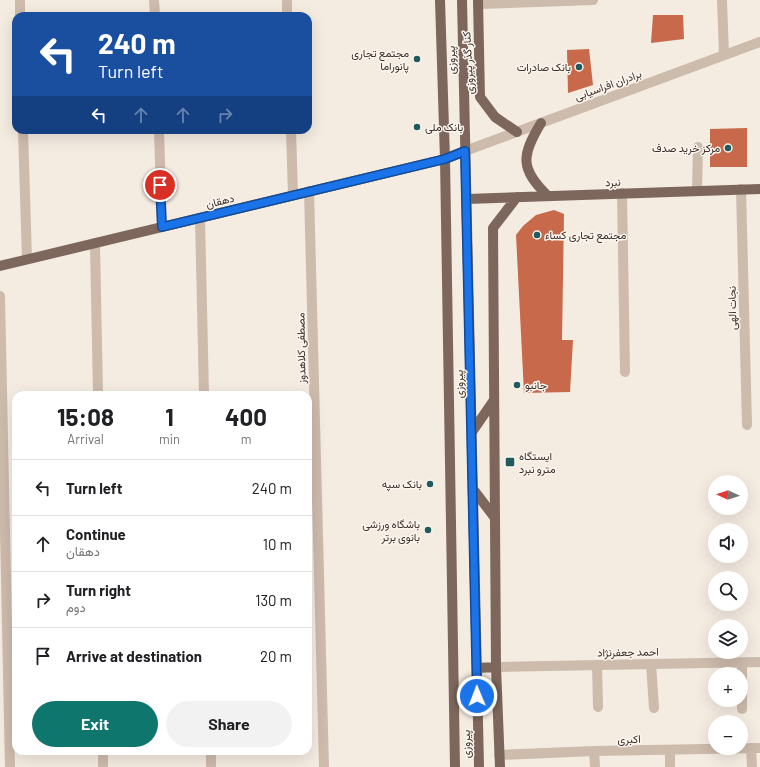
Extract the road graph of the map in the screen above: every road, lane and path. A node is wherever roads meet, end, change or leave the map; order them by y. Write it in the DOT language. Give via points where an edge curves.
graph roads {
  1 [pos="20,0"];
  2 [pos="154,0"];
  3 [pos="287,0"];
  4 [pos="440,0"];
  5 [pos="462,0"];
  6 [pos="592,0"];
  7 [pos="722,0"];
  8 [pos="478,2"];
  9 [pos="20,12"];
  10 [pos="155,12"];
  11 [pos="287,12"];
  12 [pos="760,42"];
  13 [pos="724,55"];
  14 [pos="541,123"];
  15 [pos="517,132"];
  16 [pos="24,134"];
  17 [pos="159,134"];
  18 [pos="291,134"];
  19 [pos="698,147"];
  20 [pos="465,151"];
  21 [pos="445,159"];
  22 [pos="741,189"];
  23 [pos="760,189"];
  24 [pos="309,191"];
  25 [pos="697,191"];
  26 [pos="622,193"];
  27 [pos="293,195"];
  28 [pos="548,196"];
  29 [pos="518,197"];
  30 [pos="467,200"];
  31 [pos="200,218"];
  32 [pos="162,227"];
  33 [pos="96,243"];
  34 [pos="27,259"];
  35 [pos="0,266"];
  36 [pos="0,296"];
  37 [pos="625,372"];
  38 [pos="98,391"];
  39 [pos="204,391"];
  40 [pos="494,400"];
  41 [pos="747,425"];
  42 [pos="472,432"];
  43 [pos="473,489"];
  44 [pos="495,518"];
  45 [pos="760,662"];
  46 [pos="742,663"];
  47 [pos="651,664"];
  48 [pos="598,665"];
  49 [pos="476,668"];
  50 [pos="496,668"];
  51 [pos="598,707"];
  52 [pos="654,708"];
  53 [pos="742,709"];
  54 [pos="755,748"];
  55 [pos="670,750"];
  56 [pos="594,751"];
  57 [pos="103,755"];
  58 [pos="211,755"];
  59 [pos="499,755"];
  60 [pos="10,767"];
  61 [pos="103,767"];
  62 [pos="211,767"];
  63 [pos="324,767"];
  64 [pos="455,767"];
  65 [pos="479,767"];
  66 [pos="500,767"];
  67 [pos="594,767"];
  68 [pos="670,767"];
  69 [pos="752,767"];
  1 -- 9 [label="street"];
  2 -- 10 [label="street"];
  3 -- 11 [label="street"];
  4 -- 21 [label="main road, پیروزی"];
  5 -- 20 [label="main road, پیروزی"];
  6 -- 8 [label="street"];
  7 -- 13 [label="street"];
  8 -- 15 [label="main road, کنار گذر پیروزی" via="480,97 495,117"];
  12 -- 13 [label="street, برادران افراسیابی"];
  13 -- 14 [label="street, برادران افراسیابی"];
  14 -- 15 [label="street, برادران افراسیابی"];
  14 -- 28 [label="main road" via="527,150 526,164 530,177"];
  15 -- 20 [label="street, برادران افراسیابی"];
  16 -- 34 [label="street"];
  17 -- 32 [label="street"];
  18 -- 27 [label="street"];
  19 -- 25 [label="street"];
  20 -- 21 [label="main road, دهقان"];
  20 -- 30 [label="main road, پیروزی"];
  21 -- 24 [label="main road, دهقان"];
  21 -- 64 [label="main road, پیروزی"];
  22 -- 23 [label="main road, نبرد"];
  22 -- 25 [label="main road, نبرد"];
  22 -- 41 [label="street, نجات الهی"];
  24 -- 27 [label="main road, دهقان"];
  24 -- 63 [label="street, مصطفی کلاهدوز"];
  25 -- 26 [label="main road, نبرد"];
  26 -- 28 [label="main road, نبرد"];
  26 -- 37 [label="street"];
  27 -- 31 [label="main road, دهقان"];
  28 -- 29 [label="main road, نبرد"];
  29 -- 30 [label="main road, نبرد"];
  29 -- 40 [label="main road" via="493,228"];
  30 -- 42 [label="main road, پیروزی"];
  31 -- 32 [label="main road, دهقان"];
  31 -- 39 [label="street"];
  32 -- 33 [label="main road, دهقان"];
  33 -- 34 [label="main road, دهقان"];
  33 -- 38 [label="street"];
  34 -- 35 [label="main road, دهقان"];
  36 -- 60 [label="street"];
  40 -- 42 [label="main road"];
  40 -- 44 [label="main road"];
  42 -- 43 [label="main road, پیروزی"];
  43 -- 44 [label="main road"];
  43 -- 49 [label="main road, پیروزی"];
  44 -- 50 [label="main road"];
  45 -- 46 [label="street, احمد جعفرنژاد"];
  46 -- 47 [label="street, احمد جعفرنژاد"];
  46 -- 53 [label="street"];
  47 -- 48 [label="street, احمد جعفرنژاد"];
  47 -- 52 [label="street"];
  48 -- 50 [label="street, احمد جعفرنژاد"];
  48 -- 51 [label="street"];
  49 -- 50 [label="main road"];
  49 -- 65 [label="main road, پیروزی"];
  50 -- 59 [label="main road"];
  54 -- 55 [label="street, اکبری"];
  54 -- 69 [label="street"];
  55 -- 56 [label="street, اکبری"];
  55 -- 68 [label="street"];
  56 -- 59 [label="street, اکبری"];
  56 -- 67 [label="street"];
  57 -- 61 [label="street"];
  58 -- 62 [label="street"];
  59 -- 66 [label="main road"];
}
